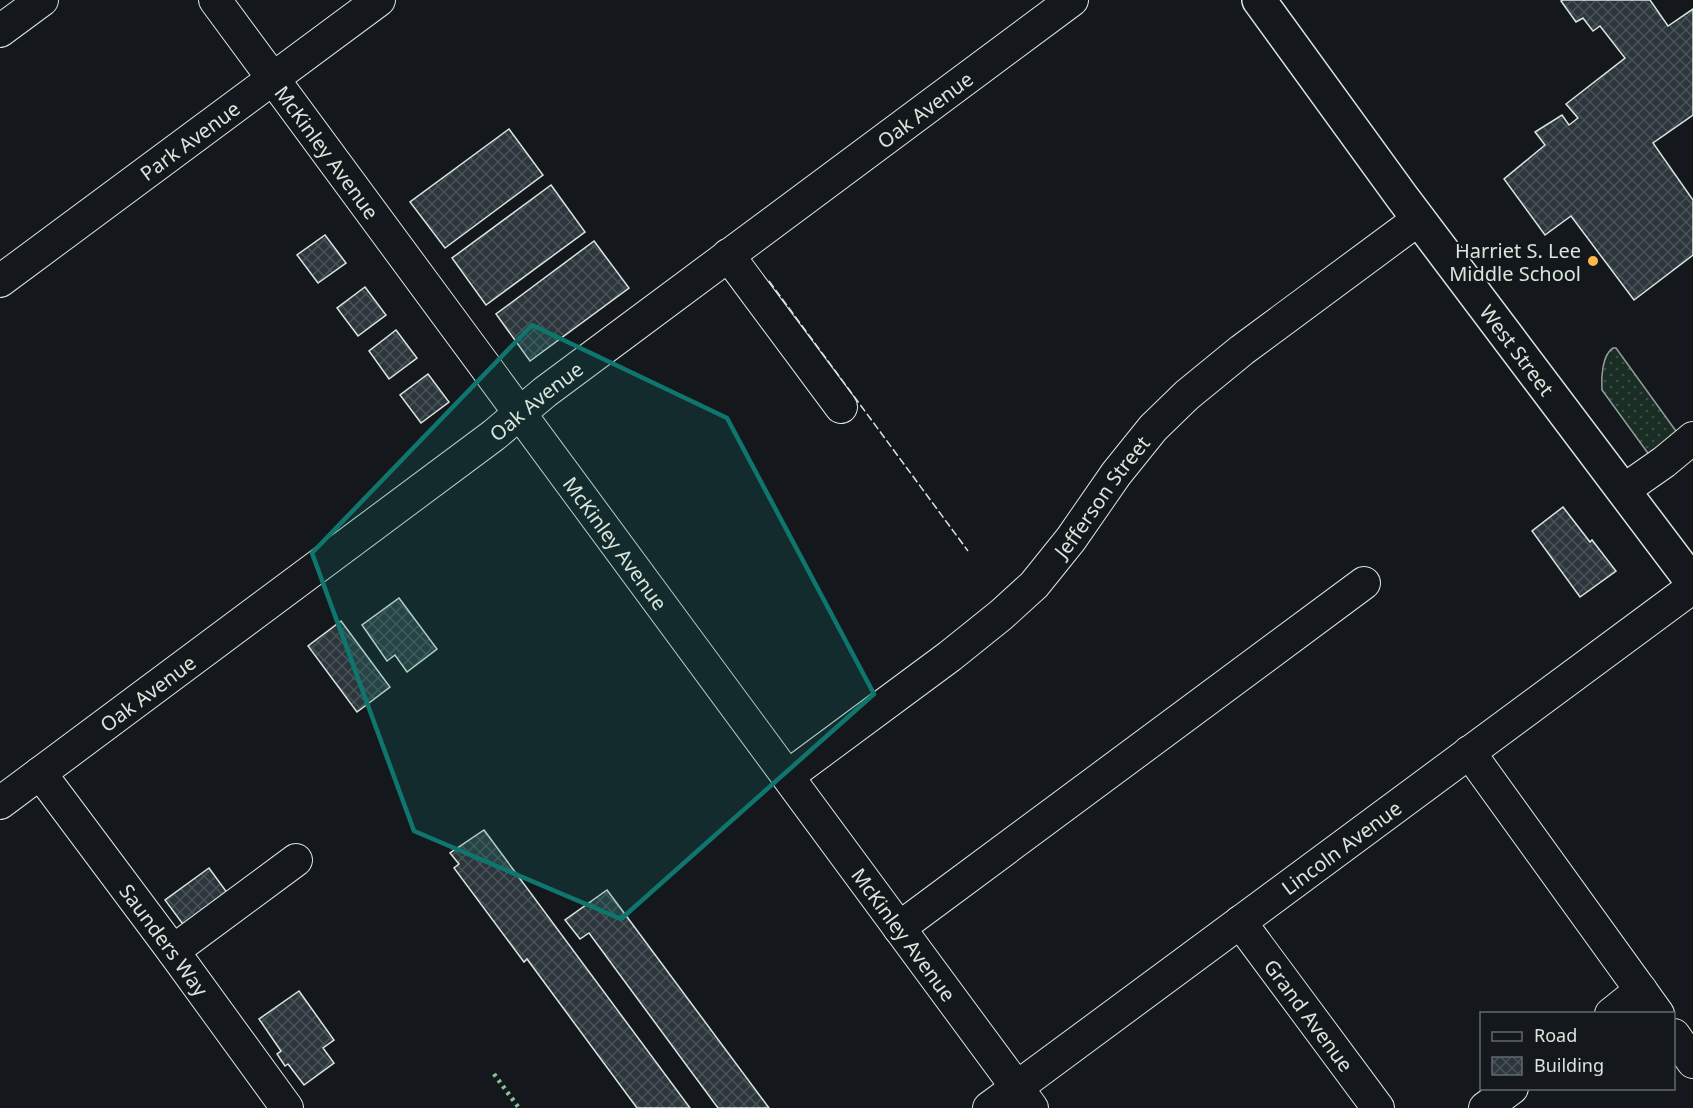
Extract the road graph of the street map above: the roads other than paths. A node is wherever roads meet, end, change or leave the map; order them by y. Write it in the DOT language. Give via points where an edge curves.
graph roads {
  1 [pos="42,0"];
  2 [pos="215,0"];
  3 [pos="379,0"];
  4 [pos="1072,0"];
  5 [pos="1259,0"];
  6 [pos="0,31"];
  7 [pos="273,79"];
  8 [pos="1419,219"];
  9 [pos="728,255"];
  10 [pos="0,281"];
  11 [pos="841,407"];
  12 [pos="519,413"];
  13 [pos="1693,438"];
  14 [pos="1624,490"];
  15 [pos="1364,583"];
  16 [pos="1693,585"];
  17 [pos="1469,752"];
  18 [pos="40,774"];
  19 [pos="788,776"];
  20 [pos="0,803"];
  21 [pos="296,860"];
  22 [pos="1240,922"];
  23 [pos="899,928"];
  24 [pos="174,951"];
  25 [pos="1649,1002"];
  26 [pos="1617,1012"];
  27 [pos="1675,1036"];
  28 [pos="1693,1062"];
  29 [pos="1511,1090"];
  30 [pos="1025,1098"];
  31 [pos="287,1108"];
  32 [pos="989,1108"];
  33 [pos="1378,1108"];
  34 [pos="1485,1108"];
  1 -- 6 [label="street"];
  2 -- 7 [label="street, McKinley Avenue"];
  3 -- 7 [label="street, Park Avenue"];
  4 -- 9 [label="street, Oak Avenue"];
  5 -- 8 [label="main road, West Street"];
  7 -- 10 [label="street, Park Avenue"];
  7 -- 12 [label="street, McKinley Avenue"];
  8 -- 14 [label="main road, West Street"];
  8 -- 19 [label="street, Jefferson Street" via="1186,395 1153,428 1034,585 950,656"];
  9 -- 11 [label="street"];
  9 -- 12 [label="street, Oak Avenue"];
  12 -- 18 [label="street, Oak Avenue"];
  12 -- 19 [label="street, McKinley Avenue"];
  13 -- 14 [label="street"];
  14 -- 16 [label="main road, West Street"];
  15 -- 23 [label="street"];
  16 -- 17 [label="street, Lincoln Avenue"];
  17 -- 22 [label="street, Lincoln Avenue"];
  17 -- 25 [label="street"];
  18 -- 20 [label="street, Oak Avenue"];
  18 -- 24 [label="street, Saunders Way"];
  19 -- 23 [label="street, McKinley Avenue"];
  21 -- 24 [label="street"];
  22 -- 30 [label="street, Lincoln Avenue"];
  22 -- 33 [label="street, Grand Avenue"];
  23 -- 30 [label="street, McKinley Avenue"];
  24 -- 31 [label="street, Saunders Way"];
  25 -- 26 [label="street"];
  27 -- 28 [label="street"];
  29 -- 34 [label="street"];
  30 -- 32 [label="street, Lincoln Avenue"];
}
